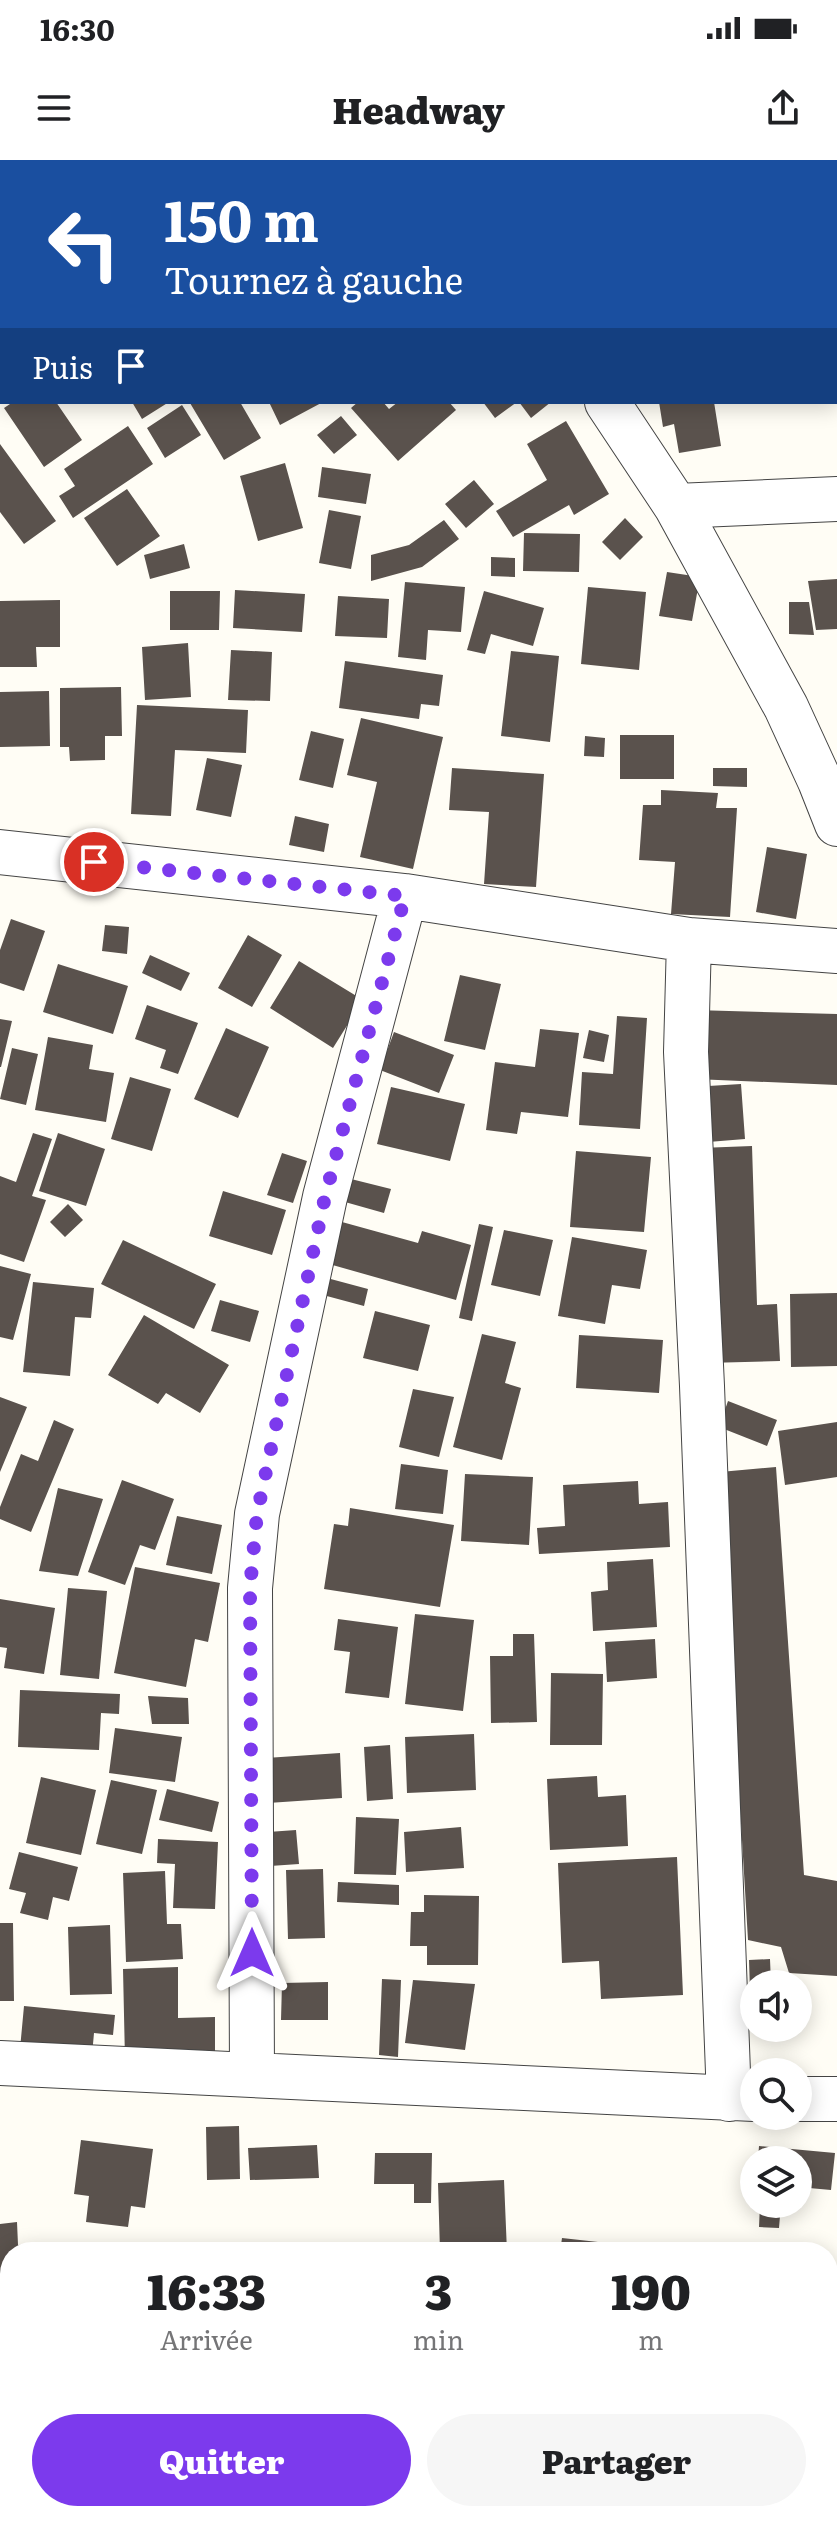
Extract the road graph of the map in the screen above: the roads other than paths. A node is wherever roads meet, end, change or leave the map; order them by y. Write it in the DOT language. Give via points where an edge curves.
graph roads {
  1 [pos="608,404"];
  2 [pos="837,499"];
  3 [pos="676,506"];
  4 [pos="837,824"];
  5 [pos="0,852"];
  6 [pos="405,896"];
  7 [pos="689,940"];
  8 [pos="837,951"];
  9 [pos="0,2063"];
  10 [pos="740,2063"];
  11 [pos="252,2075"];
  12 [pos="740,2099"];
  13 [pos="812,2099"];
  14 [pos="837,2099"];
  1 -- 3 [label="street"];
  2 -- 3 [label="street"];
  3 -- 4 [label="street" via="786,707"];
  5 -- 6 [label="street"];
  6 -- 7 [label="street"];
  6 -- 11 [label="street" via="325,1197 257,1514 250,1588"];
  7 -- 8 [label="street"];
  7 -- 10 [label="street" via="686,1052"];
  9 -- 11 [label="street"];
  11 -- 12 [label="street"];
  13 -- 14 [label="street"];
}
